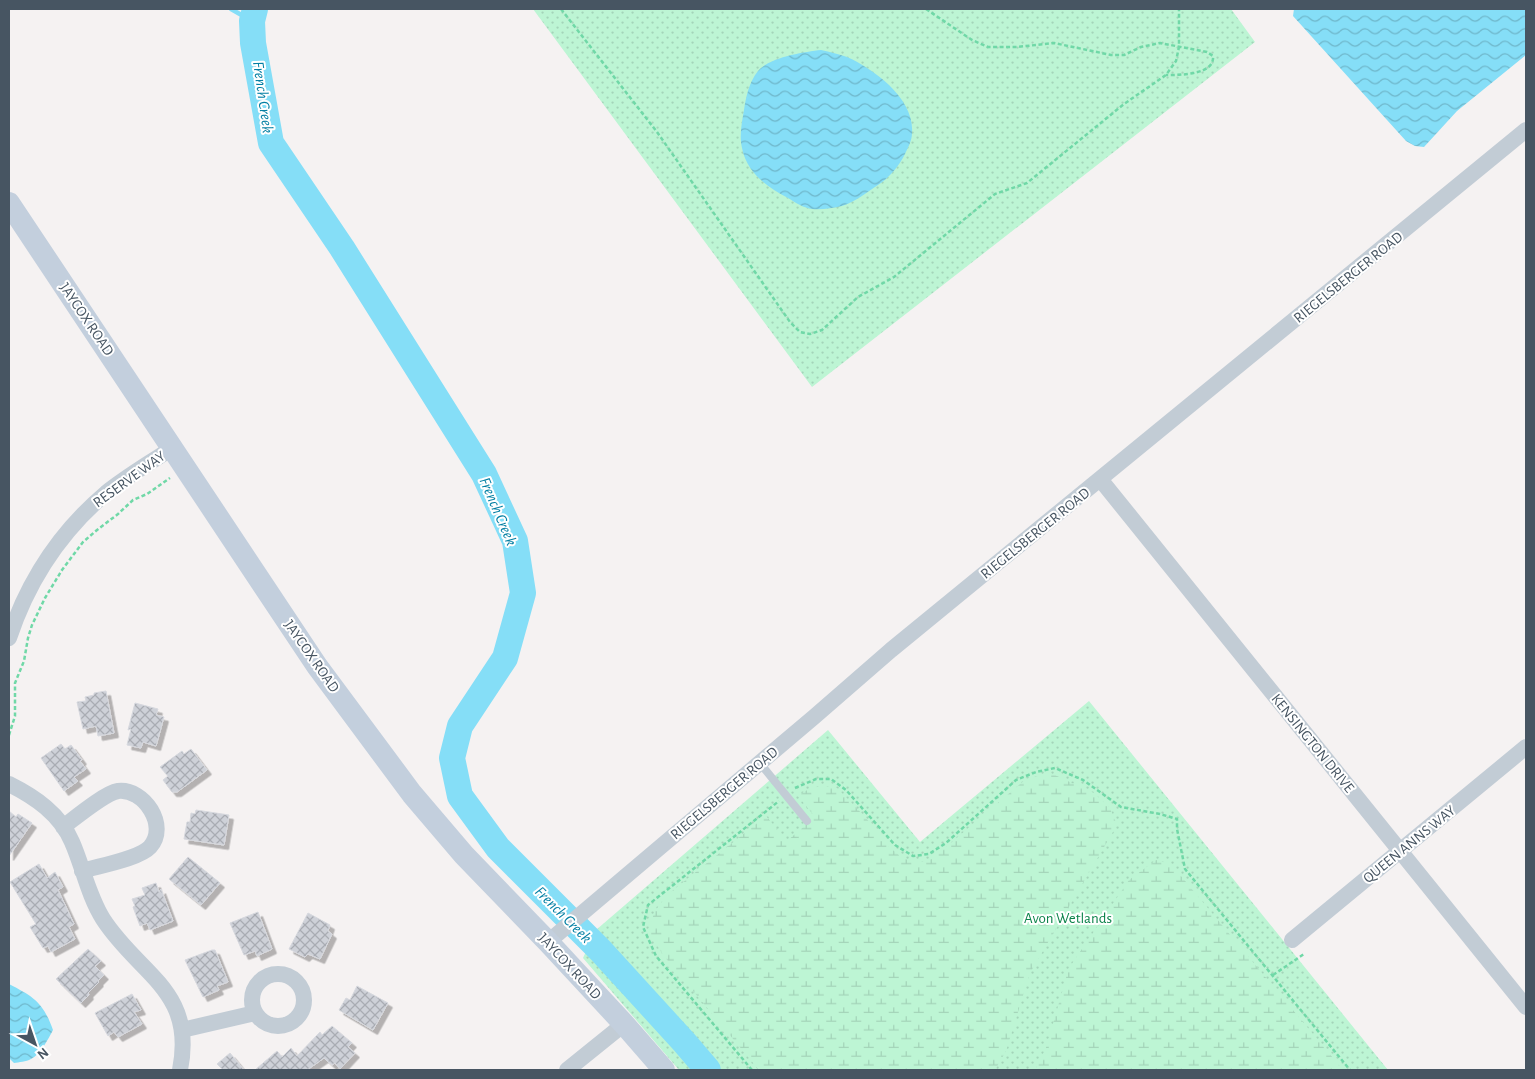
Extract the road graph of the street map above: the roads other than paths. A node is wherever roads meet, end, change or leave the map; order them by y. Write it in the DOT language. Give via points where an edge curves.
graph roads {
  1 [pos="1526,130"];
  2 [pos="9,203"];
  3 [pos="172,448"];
  4 [pos="1100,479"];
  5 [pos="9,638"];
  6 [pos="1526,747"];
  7 [pos="760,762"];
  8 [pos="9,784"];
  9 [pos="807,821"];
  10 [pos="64,827"];
  11 [pos="1401,851"];
  12 [pos="82,871"];
  13 [pos="556,935"];
  14 [pos="1292,940"];
  15 [pos="1526,1007"];
  16 [pos="255,1013"];
  17 [pos="624,1024"];
  18 [pos="182,1030"];
  19 [pos="180,1070"];
  20 [pos="567,1070"];
  21 [pos="664,1070"];
  1 -- 4 [label="street, RIEGELSBERGER ROAD"];
  2 -- 3 [label="street, JAYCOX ROAD"];
  3 -- 5 [label="street, RESERVE WAY" via="107,492 70,529 26,594"];
  3 -- 13 [label="street, JAYCOX ROAD" via="317,666 412,794 488,881"];
  4 -- 7 [label="street, RIEGELSBERGER ROAD"];
  4 -- 11 [label="street, KENSINGTON DRIVE"];
  6 -- 11 [label="street, QUEEN ANNS WAY"];
  7 -- 9 [label="lane"];
  7 -- 13 [label="street, RIEGELSBERGER ROAD"];
  8 -- 10 [label="street" via="32,796"];
  10 -- 12 [label="street"];
  10 -- 12 [label="street" via="117,791 128,791 140,797 154,817 156,836 146,850 136,856"];
  11 -- 14 [label="street, QUEEN ANNS WAY"];
  11 -- 15 [label="street, KENSINGTON DRIVE"];
  12 -- 18 [label="street" via="108,927 166,990"];
  13 -- 17 [label="street, JAYCOX ROAD"];
  16 -- 18 [label="street"];
  17 -- 20 [label="street"];
  17 -- 21 [label="street, JAYCOX ROAD"];
  18 -- 19 [label="street"];
}
